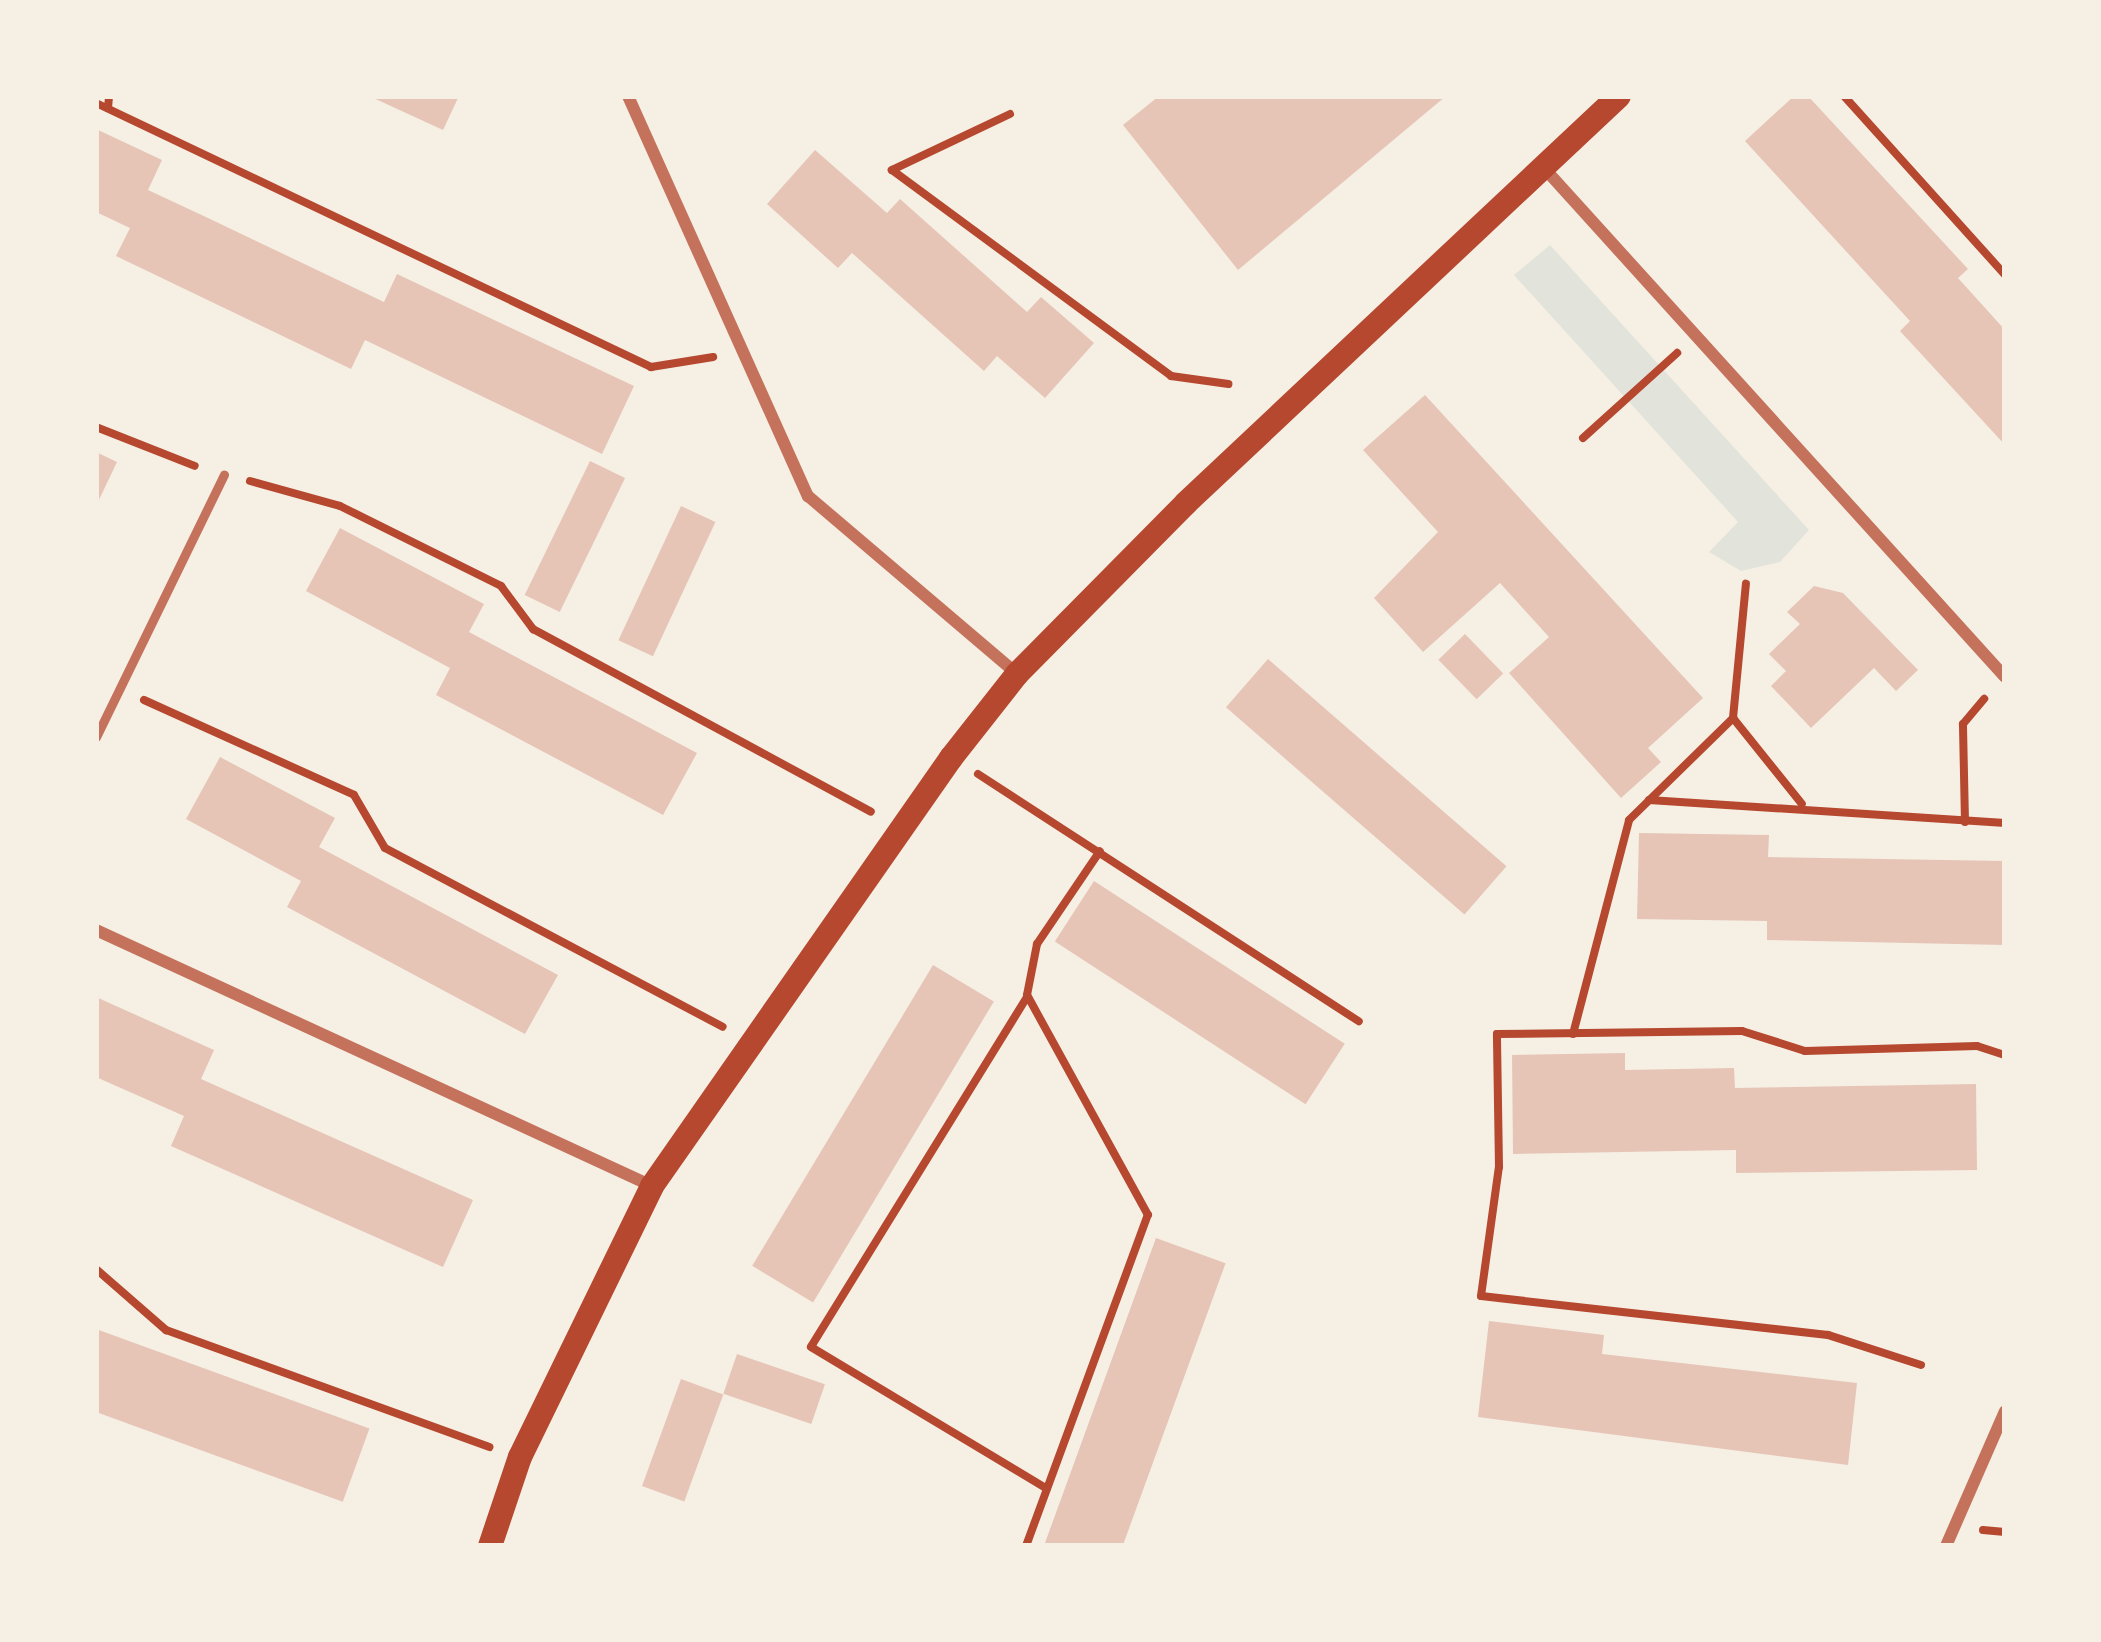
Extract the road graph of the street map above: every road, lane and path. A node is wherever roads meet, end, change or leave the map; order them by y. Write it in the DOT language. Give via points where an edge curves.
graph roads {
  1 [pos="110,96"];
  2 [pos="628,96"];
  3 [pos="1619,96"];
  4 [pos="1844,96"];
  5 [pos="96,103"];
  6 [pos="108,108"];
  7 [pos="1010,114"];
  8 [pos="1545,169"];
  9 [pos="2005,275"];
  10 [pos="1696,336"];
  11 [pos="739,353"];
  12 [pos="1228,384"];
  13 [pos="96,427"];
  14 [pos="1582,438"];
  15 [pos="224,474"];
  16 [pos="1746,584"];
  17 [pos="1017,674"];
  18 [pos="2004,676"];
  19 [pos="118,691"];
  20 [pos="1732,718"];
  21 [pos="96,737"];
  22 [pos="951,758"];
  23 [pos="1647,800"];
  24 [pos="1802,804"];
  25 [pos="1965,822"];
  26 [pos="2005,823"];
  27 [pos="898,827"];
  28 [pos="1100,850"];
  29 [pos="96,930"];
  30 [pos="1028,995"];
  31 [pos="1359,1021"];
  32 [pos="1573,1034"];
  33 [pos="751,1042"];
  34 [pos="2005,1055"];
  35 [pos="652,1186"];
  36 [pos="96,1269"];
  37 [pos="1921,1365"];
  38 [pos="2005,1411"];
  39 [pos="520,1457"];
  40 [pos="1047,1489"];
  41 [pos="490,1546"];
  42 [pos="1026,1546"];
  43 [pos="1946,1546"];
  1 -- 6 [label="path"];
  2 -- 11 [label="street"];
  3 -- 8 [label="main road"];
  4 -- 9 [label="path"];
  5 -- 6 [label="path"];
  6 -- 11 [label="path" via="651,368"];
  7 -- 12 [label="path" via="892,170 1171,376"];
  8 -- 10 [label="street"];
  8 -- 17 [label="main road"];
  10 -- 14 [label="path"];
  10 -- 18 [label="street"];
  11 -- 17 [label="street" via="808,496"];
  13 -- 15 [label="path"];
  15 -- 19 [label="lane"];
  15 -- 27 [label="path" via="340,506 501,586 533,629"];
  16 -- 20 [label="path"];
  17 -- 22 [label="main road"];
  18 -- 25 [label="path" via="1963,724"];
  19 -- 21 [label="lane"];
  19 -- 33 [label="path" via="354,795 385,848"];
  20 -- 23 [label="path"];
  20 -- 24 [label="path"];
  22 -- 27 [label="main road"];
  22 -- 28 [label="path"];
  23 -- 24 [label="path"];
  23 -- 32 [label="path" via="1629,820 1590,940"];
  24 -- 25 [label="path" via="1864,821"];
  25 -- 26 [label="path"];
  27 -- 33 [label="main road"];
  28 -- 30 [label="path" via="1037,944"];
  28 -- 31 [label="path"];
  29 -- 35 [label="street"];
  30 -- 40 [label="path" via="1148,1215"];
  30 -- 40 [label="path" via="812,1347"];
  32 -- 34 [label="path" via="1742,1031 1805,1052 1977,1046"];
  32 -- 37 [label="path" via="1498,1034 1499,1168 1481,1296 1828,1335"];
  33 -- 35 [label="main road"];
  35 -- 39 [label="main road"];
  36 -- 39 [label="path" via="166,1330"];
  38 -- 43 [label="street"];
  39 -- 41 [label="main road"];
  40 -- 42 [label="path"];
}
